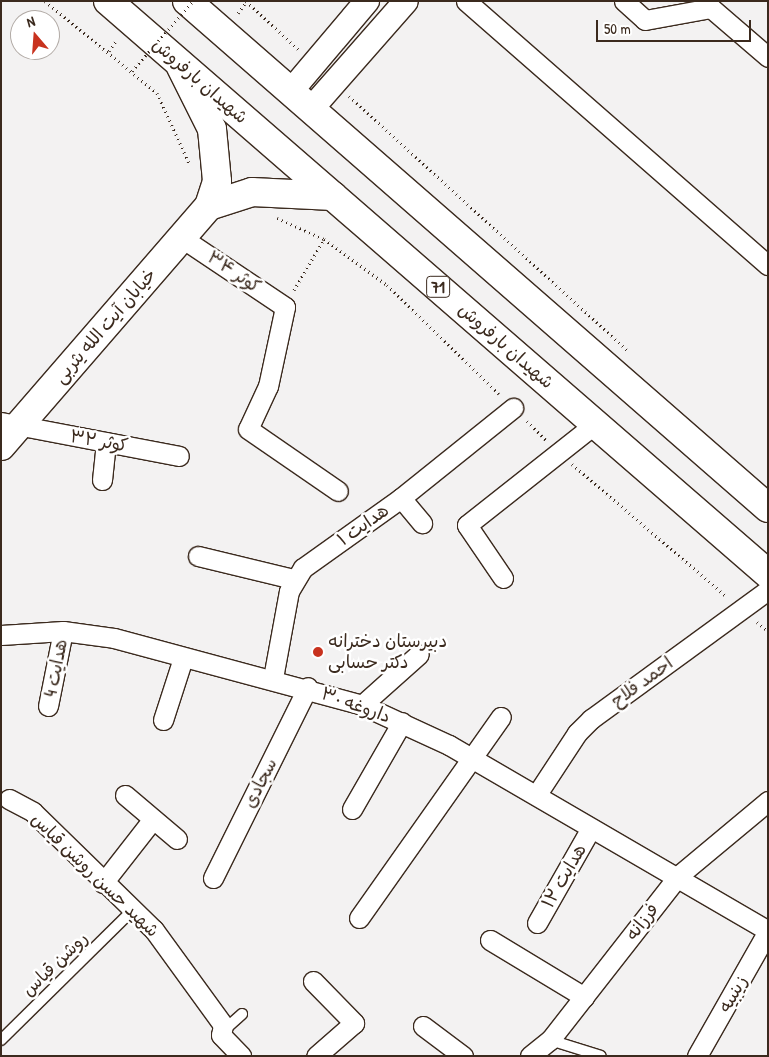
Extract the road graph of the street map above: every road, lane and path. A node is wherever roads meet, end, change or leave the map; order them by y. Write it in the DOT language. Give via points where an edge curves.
graph roads {
  1 [pos="45,1"];
  2 [pos="108,1"];
  3 [pos="187,1"];
  4 [pos="193,1"];
  5 [pos="246,1"];
  6 [pos="367,1"];
  7 [pos="406,1"];
  8 [pos="466,1"];
  9 [pos="624,1"];
  10 [pos="768,57"];
  11 [pos="177,61"];
  12 [pos="314,64"];
  13 [pos="132,71"];
  14 [pos="334,83"];
  15 [pos="291,91"];
  16 [pos="312,108"];
  17 [pos="193,171"];
  18 [pos="333,196"];
  19 [pos="209,206"];
  20 [pos="182,238"];
  21 [pos="324,239"];
  22 [pos="768,265"];
  23 [pos="285,307"];
  24 [pos="634,356"];
  25 [pos="513,408"];
  26 [pos="595,424"];
  27 [pos="7,432"];
  28 [pos="106,442"];
  29 [pos="179,456"];
  30 [pos="102,480"];
  31 [pos="338,491"];
  32 [pos="401,498"];
  33 [pos="768,508"];
  34 [pos="422,523"];
  35 [pos="198,556"];
  36 [pos="768,574"];
  37 [pos="503,578"];
  38 [pos="293,579"];
  39 [pos="768,590"];
  40 [pos="63,631"];
  41 [pos="6,635"];
  42 [pos="1,651"];
  43 [pos="419,654"];
  44 [pos="183,658"];
  45 [pos="273,678"];
  46 [pos="308,688"];
  47 [pos="362,705"];
  48 [pos="48,706"];
  49 [pos="502,718"];
  50 [pos="163,720"];
  51 [pos="402,722"];
  52 [pos="472,758"];
  53 [pos="537,794"];
  54 [pos="125,795"];
  55 [pos="768,801"];
  56 [pos="5,803"];
  57 [pos="352,809"];
  58 [pos="153,819"];
  59 [pos="591,828"];
  60 [pos="178,839"];
  61 [pos="678,876"];
  62 [pos="213,878"];
  63 [pos="103,883"];
  64 [pos="132,911"];
  65 [pos="359,918"];
  66 [pos="537,923"];
  67 [pos="768,931"];
  68 [pos="490,940"];
  69 [pos="313,982"];
  70 [pos="584,997"];
  71 [pos="242,1014"];
  72 [pos="423,1026"];
  73 [pos="222,1032"];
  74 [pos="1,1040"];
  75 [pos="550,1040"];
  76 [pos="241,1056"];
  77 [pos="316,1056"];
  78 [pos="463,1056"];
  79 [pos="530,1056"];
  80 [pos="601,1056"];
  81 [pos="697,1056"];
  1 -- 13 [label="path"];
  2 -- 11 [label="main road, شهیدان بارفروش / 71"];
  3 -- 15 [label="main road"];
  4 -- 13 [label="path, bridge"];
  5 -- 12 [label="path"];
  6 -- 12 [label="street"];
  7 -- 14 [label="street"];
  8 -- 22 [label="street"];
  9 -- 10 [label="street" via="645,20 711,8"];
  11 -- 18 [label="main road, شهیدان بارفروش / 71"];
  11 -- 19 [label="main road" via="212,130 217,181"];
  12 -- 15 [label="street"];
  13 -- 17 [label="path" via="157,93"];
  14 -- 16 [label="street"];
  14 -- 24 [label="path"];
  15 -- 16 [label="main road"];
  16 -- 33 [label="main road"];
  18 -- 19 [label="main road" via="252,192"];
  18 -- 26 [label="main road, شهیدان بارفروش / 71"];
  19 -- 20 [label="main road, خیابان آیت الله یثربی"];
  20 -- 23 [label="street, کوثر ۳۴"];
  20 -- 27 [label="main road, خیابان آیت الله یثربی"];
  21 -- 23 [label="path"];
  23 -- 31 [label="street" via="268,386 248,429"];
  25 -- 32 [label="street, هدایت ۱"];
  26 -- 36 [label="main road, شهیدان بارفروش / 71"];
  26 -- 37 [label="street" via="467,525"];
  27 -- 28 [label="street, کوثر ۳۲"];
  28 -- 29 [label="street, کوثر ۳۲"];
  28 -- 30 [label="street"];
  32 -- 34 [label="street"];
  32 -- 38 [label="street, هدایت ۱"];
  35 -- 38 [label="street"];
  38 -- 45 [label="street"];
  39 -- 53 [label="street, احمد فلاح" via="591,719 576,733"];
  40 -- 41 [label="street, داروغه ۳۰"];
  40 -- 44 [label="street, داروغه ۳۰" via="114,638"];
  40 -- 48 [label="street, هدایت 4"];
  41 -- 42 [label="street"];
  43 -- 47 [label="street"];
  44 -- 45 [label="street, داروغه ۳۰"];
  44 -- 50 [label="street"];
  45 -- 46 [label="street, داروغه ۳۰"];
  46 -- 47 [label="street, داروغه ۳۰"];
  46 -- 62 [label="street, سجادی"];
  47 -- 51 [label="street, داروغه ۳۰"];
  49 -- 52 [label="street"];
  51 -- 52 [label="street, داروغه ۳۰"];
  51 -- 57 [label="street"];
  52 -- 53 [label="street, داروغه ۳۰"];
  52 -- 65 [label="street"];
  53 -- 59 [label="street, داروغه ۳۰"];
  54 -- 58 [label="street"];
  55 -- 61 [label="street, فرزانه"];
  56 -- 63 [label="street, شهید حسن روشن قیاس" via="33,812"];
  58 -- 60 [label="street"];
  58 -- 63 [label="street"];
  59 -- 61 [label="street, داروغه ۳۰"];
  59 -- 66 [label="street, هدایت ۱۲"];
  61 -- 67 [label="street, داروغه ۳۰"];
  61 -- 70 [label="street, فرزانه"];
  63 -- 64 [label="street, شهید حسن روشن قیاس"];
  64 -- 73 [label="street, شهید حسن روشن قیاس" via="154,930 223,1025"];
  64 -- 74 [label="lane, روشن قیاس"];
  67 -- 81 [label="street, زینبیه"];
  68 -- 70 [label="street"];
  69 -- 77 [label="street" via="354,1023"];
  70 -- 75 [label="street, فرزانه"];
  71 -- 73 [label="lane"];
  72 -- 78 [label="street"];
  73 -- 76 [label="street, شهید حسن روشن قیاس"];
  75 -- 79 [label="street, فرزانه"];
  75 -- 80 [label="lane"];
}
